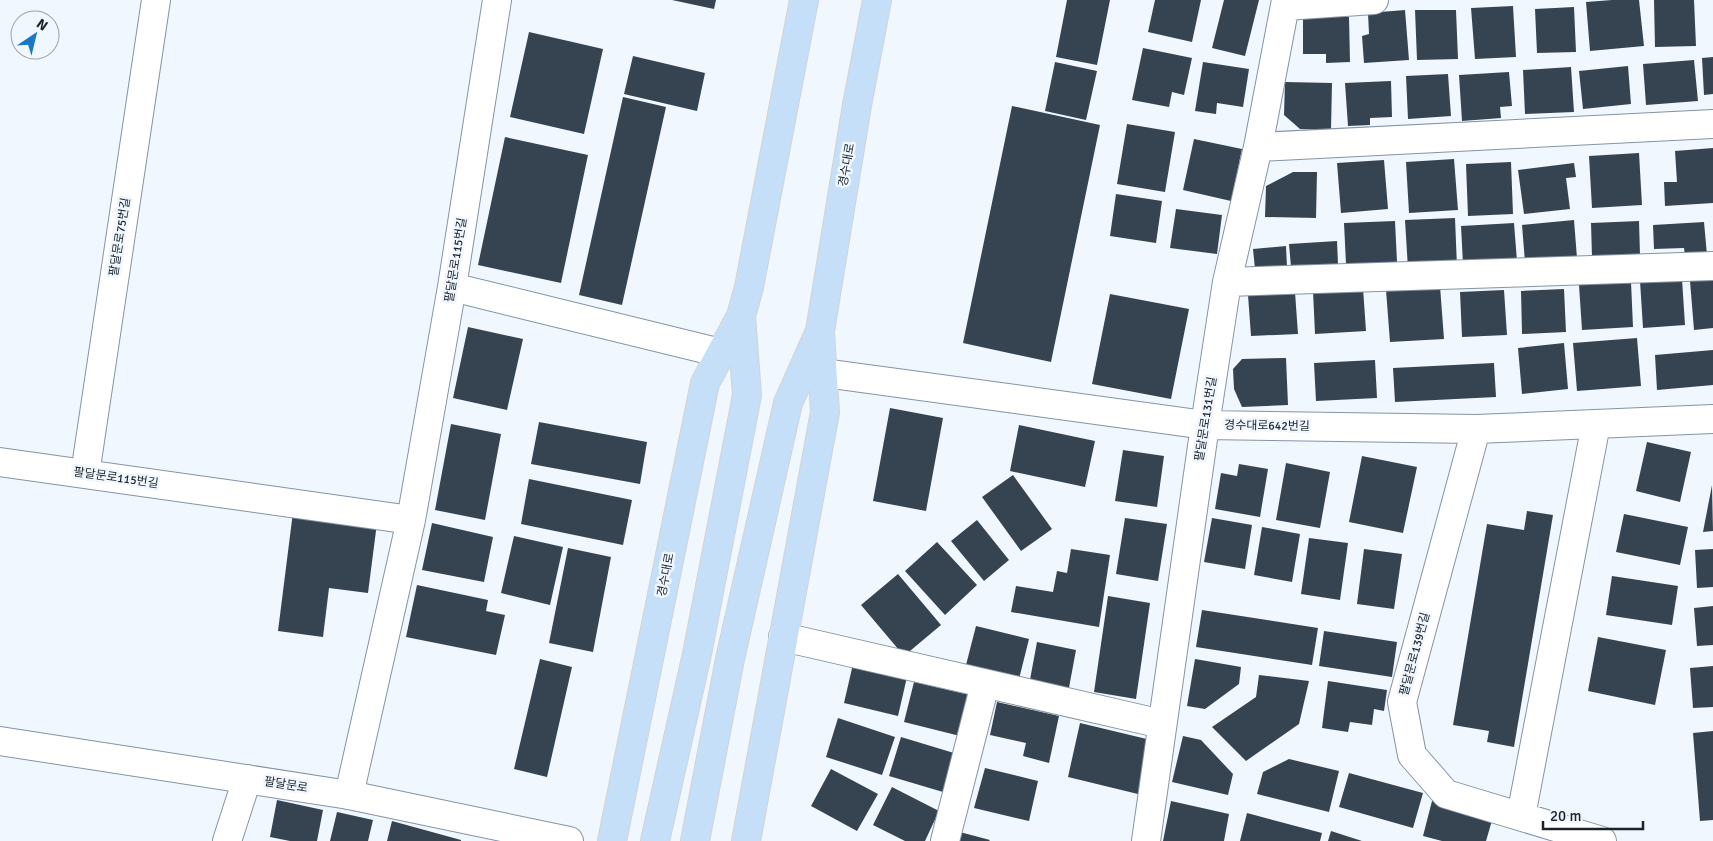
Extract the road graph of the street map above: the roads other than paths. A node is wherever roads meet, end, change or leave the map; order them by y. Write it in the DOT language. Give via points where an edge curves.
graph roads {
  1 [pos="156,0"];
  2 [pos="497,0"];
  3 [pos="804,0"];
  4 [pos="877,0"];
  5 [pos="1374,0"];
  6 [pos="1285,3"];
  7 [pos="1713,124"];
  8 [pos="1258,148"];
  9 [pos="1713,266"];
  10 [pos="1227,282"];
  11 [pos="452,286"];
  12 [pos="741,316"];
  13 [pos="820,331"];
  14 [pos="721,353"];
  15 [pos="824,373"];
  16 [pos="1713,419"];
  17 [pos="1596,424"];
  18 [pos="1205,426"];
  19 [pos="1476,429"];
  20 [pos="0,462"];
  21 [pos="85,474"];
  22 [pos="411,520"];
  23 [pos="784,637"];
  24 [pos="985,684"];
  25 [pos="1162,724"];
  26 [pos="0,741"];
  27 [pos="247,779"];
  28 [pos="349,795"];
  29 [pos="1521,816"];
  30 [pos="1592,840"];
  31 [pos="227,841"];
  32 [pos="569,841"];
  33 [pos="612,841"];
  34 [pos="655,841"];
  35 [pos="695,841"];
  36 [pos="746,841"];
  37 [pos="945,841"];
  38 [pos="1146,841"];
  1 -- 21 [label="street, 팔달문로75번길"];
  2 -- 11 [label="street, 팔달문로115번길"];
  3 -- 12 [label="main road, 경수대로"];
  4 -- 13 [label="main road, 경수대로"];
  5 -- 6 [label="street"];
  6 -- 8 [label="street, 팔달문로131번길"];
  7 -- 8 [label="street"];
  8 -- 10 [label="street, 팔달문로131번길"];
  9 -- 10 [label="street"];
  10 -- 18 [label="street, 팔달문로131번길"];
  11 -- 14 [label="street"];
  11 -- 22 [label="street, 팔달문로115번길"];
  12 -- 14 [label="main road, 경수대로"];
  12 -- 34 [label="main road, 경수대로" via="747,395"];
  13 -- 15 [label="main road, 경수대로"];
  13 -- 35 [label="main road, 경수대로" via="788,403 730,659"];
  14 -- 33 [label="main road, 경수대로" via="704,383"];
  15 -- 18 [label="street, 경수대로642번길"];
  15 -- 23 [label="main road, 경수대로" via="825,412"];
  16 -- 17 [label="street, 경수대로642번길"];
  17 -- 19 [label="street, 경수대로642번길"];
  17 -- 29 [label="street"];
  18 -- 19 [label="street, 경수대로642번길"];
  18 -- 25 [label="street, 팔달문로131번길"];
  19 -- 29 [label="street, 팔달문로139번길" via="1402,702 1412,755 1446,794"];
  20 -- 21 [label="street, 팔달문로115번길"];
  21 -- 22 [label="street, 팔달문로115번길"];
  22 -- 28 [label="street, 팔달문로115번길"];
  23 -- 24 [label="street"];
  23 -- 36 [label="main road, 경수대로"];
  24 -- 25 [label="street"];
  24 -- 37 [label="street"];
  25 -- 38 [label="street, 팔달문로131번길"];
  26 -- 27 [label="street, 팔달문로"];
  27 -- 28 [label="street, 팔달문로"];
  27 -- 31 [label="street"];
  28 -- 32 [label="street, 팔달문로"];
  29 -- 30 [label="street, 팔달문로139번길"];
}
